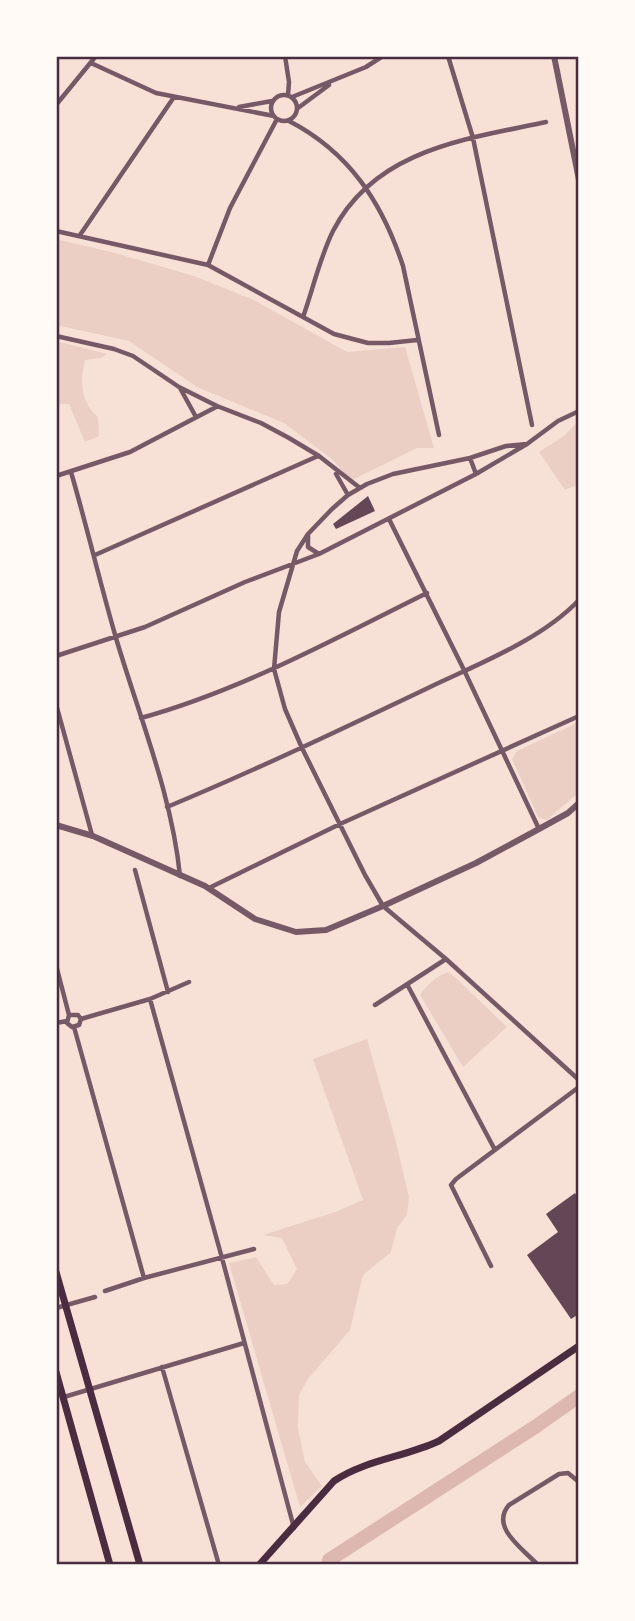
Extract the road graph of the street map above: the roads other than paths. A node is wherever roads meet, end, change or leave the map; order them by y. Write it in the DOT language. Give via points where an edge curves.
graph roads {
  1 [pos="96,56"];
  2 [pos="285,56"];
  3 [pos="383,56"];
  4 [pos="448,56"];
  5 [pos="554,56"];
  6 [pos="90,63"];
  7 [pos="335,80"];
  8 [pos="290,96"];
  9 [pos="174,97"];
  10 [pos="273,100"];
  11 [pos="56,105"];
  12 [pos="236,108"];
  13 [pos="298,108"];
  14 [pos="275,118"];
  15 [pos="289,121"];
  16 [pos="546,122"];
  17 [pos="472,138"];
  18 [pos="579,180"];
  19 [pos="367,188"];
  20 [pos="56,231"];
  21 [pos="79,235"];
  22 [pos="208,265"];
  23 [pos="303,317"];
  24 [pos="56,337"];
  25 [pos="417,340"];
  26 [pos="179,387"];
  27 [pos="217,406"];
  28 [pos="579,411"];
  29 [pos="196,417"];
  30 [pos="532,425"];
  31 [pos="439,436"];
  32 [pos="527,444"];
  33 [pos="319,456"];
  34 [pos="470,457"];
  35 [pos="334,470"];
  36 [pos="71,472"];
  37 [pos="476,474"];
  38 [pos="56,476"];
  39 [pos="360,488"];
  40 [pos="348,495"];
  41 [pos="389,519"];
  42 [pos="308,534"];
  43 [pos="319,554"];
  44 [pos="95,555"];
  45 [pos="294,562"];
  46 [pos="427,593"];
  47 [pos="579,600"];
  48 [pos="116,637"];
  49 [pos="56,656"];
  50 [pos="275,669"];
  51 [pos="464,670"];
  52 [pos="56,704"];
  53 [pos="579,716"];
  54 [pos="141,718"];
  55 [pos="302,748"];
  56 [pos="500,750"];
  57 [pos="579,803"];
  58 [pos="167,807"];
  59 [pos="340,824"];
  60 [pos="56,825"];
  61 [pos="539,829"];
  62 [pos="93,836"];
  63 [pos="135,870"];
  64 [pos="180,876"];
  65 [pos="209,888"];
  66 [pos="383,906"];
  67 [pos="446,959"];
  68 [pos="56,965"];
  69 [pos="188,982"];
  70 [pos="408,986"];
  71 [pos="168,992"];
  72 [pos="150,999"];
  73 [pos="375,1005"];
  74 [pos="69,1015"];
  75 [pos="80,1019"];
  76 [pos="66,1021"];
  77 [pos="56,1023"];
  78 [pos="74,1027"];
  79 [pos="579,1080"];
  80 [pos="579,1087"];
  81 [pos="495,1150"];
  82 [pos="254,1249"];
  83 [pos="222,1258"];
  84 [pos="491,1266"];
  85 [pos="56,1272"];
  86 [pos="144,1278"];
  87 [pos="105,1292"];
  88 [pos="95,1297"];
  89 [pos="65,1305"];
  90 [pos="56,1308"];
  91 [pos="244,1343"];
  92 [pos="579,1346"];
  93 [pos="162,1367"];
  94 [pos="56,1372"];
  95 [pos="89,1389"];
  96 [pos="64,1397"];
  97 [pos="579,1482"];
  98 [pos="294,1528"];
  99 [pos="110,1565"];
  100 [pos="140,1565"];
  101 [pos="219,1565"];
  102 [pos="259,1565"];
  103 [pos="538,1565"];
  1 -- 6 [label="street"];
  2 -- 8 [label="street"];
  3 -- 7 [label="street"];
  4 -- 17 [label="street"];
  5 -- 18 [label="street"];
  6 -- 9 [label="street" via="129,83"];
  6 -- 11 [label="street"];
  7 -- 8 [label="street"];
  7 -- 13 [label="street"];
  8 -- 10 [label="street"];
  8 -- 13 [label="street"];
  9 -- 12 [label="street"];
  9 -- 21 [label="street"];
  10 -- 12 [label="street"];
  10 -- 14 [label="street"];
  12 -- 14 [label="street"];
  13 -- 15 [label="street"];
  14 -- 15 [label="street"];
  14 -- 22 [label="street" via="230,208"];
  15 -- 19 [label="street" via="339,157"];
  16 -- 17 [label="street"];
  17 -- 19 [label="street" via="412,157"];
  17 -- 30 [label="street"];
  19 -- 23 [label="street" via="333,231"];
  19 -- 25 [label="street" via="403,266"];
  20 -- 21 [label="street"];
  21 -- 22 [label="street"];
  22 -- 23 [label="street"];
  23 -- 25 [label="street" via="355,341 389,344"];
  24 -- 26 [label="street" via="132,356"];
  25 -- 31 [label="street"];
  26 -- 27 [label="street"];
  26 -- 29 [label="street"];
  27 -- 29 [label="street"];
  27 -- 33 [label="street" via="261,423"];
  28 -- 32 [label="street"];
  29 -- 36 [label="street" via="130,453"];
  32 -- 34 [label="street"];
  32 -- 37 [label="street"];
  33 -- 35 [label="street"];
  33 -- 44 [label="street"];
  34 -- 37 [label="street"];
  34 -- 39 [label="street" via="393,474"];
  35 -- 39 [label="street"];
  35 -- 40 [label="street"];
  36 -- 38 [label="street"];
  36 -- 44 [label="street"];
  37 -- 41 [label="street"];
  39 -- 40 [label="street"];
  40 -- 42 [label="street"];
  41 -- 43 [label="street"];
  41 -- 46 [label="street"];
  42 -- 43 [label="street" via="308,547"];
  42 -- 45 [label="street"];
  43 -- 45 [label="street"];
  44 -- 48 [label="street"];
  45 -- 48 [label="street"];
  45 -- 50 [label="street" via="278,612"];
  46 -- 50 [label="street"];
  46 -- 51 [label="street"];
  47 -- 51 [label="street" via="553,623"];
  48 -- 49 [label="street"];
  48 -- 54 [label="street"];
  50 -- 54 [label="street"];
  50 -- 55 [label="street"];
  51 -- 55 [label="street"];
  51 -- 56 [label="street"];
  52 -- 62 [label="street"];
  53 -- 56 [label="street"];
  54 -- 58 [label="street"];
  55 -- 58 [label="street"];
  55 -- 59 [label="street"];
  56 -- 59 [label="street"];
  56 -- 61 [label="street"];
  57 -- 61 [label="street"];
  58 -- 64 [label="street"];
  59 -- 65 [label="street"];
  59 -- 66 [label="street"];
  60 -- 62 [label="street"];
  61 -- 66 [label="street"];
  62 -- 64 [label="street"];
  63 -- 71 [label="street"];
  64 -- 65 [label="street"];
  65 -- 66 [label="street" via="255,919 296,932 326,930"];
  66 -- 67 [label="street"];
  67 -- 70 [label="street"];
  67 -- 79 [label="street"];
  68 -- 74 [label="street"];
  69 -- 71 [label="street"];
  70 -- 73 [label="street"];
  70 -- 81 [label="street"];
  71 -- 72 [label="street"];
  72 -- 75 [label="street"];
  72 -- 83 [label="street"];
  74 -- 75 [label="street"];
  74 -- 76 [label="street"];
  75 -- 78 [label="street"];
  76 -- 77 [label="street"];
  76 -- 78 [label="street"];
  78 -- 86 [label="street"];
  80 -- 81 [label="street"];
  81 -- 84 [label="street" via="451,1185"];
  82 -- 83 [label="street"];
  83 -- 86 [label="street"];
  83 -- 91 [label="street"];
  85 -- 89 [label="main road"];
  86 -- 87 [label="street"];
  88 -- 89 [label="street"];
  89 -- 90 [label="street"];
  89 -- 95 [label="main road"];
  91 -- 93 [label="street"];
  91 -- 98 [label="street"];
  92 -- 98 [label="main road" via="439,1441 349,1471 323,1491"];
  93 -- 95 [label="street"];
  93 -- 101 [label="street"];
  94 -- 96 [label="main road"];
  95 -- 96 [label="street"];
  95 -- 100 [label="main road"];
  96 -- 99 [label="main road"];
  97 -- 103 [label="street" via="568,1473 559,1474 503,1511 503,1528"];
  98 -- 102 [label="main road"];
}
